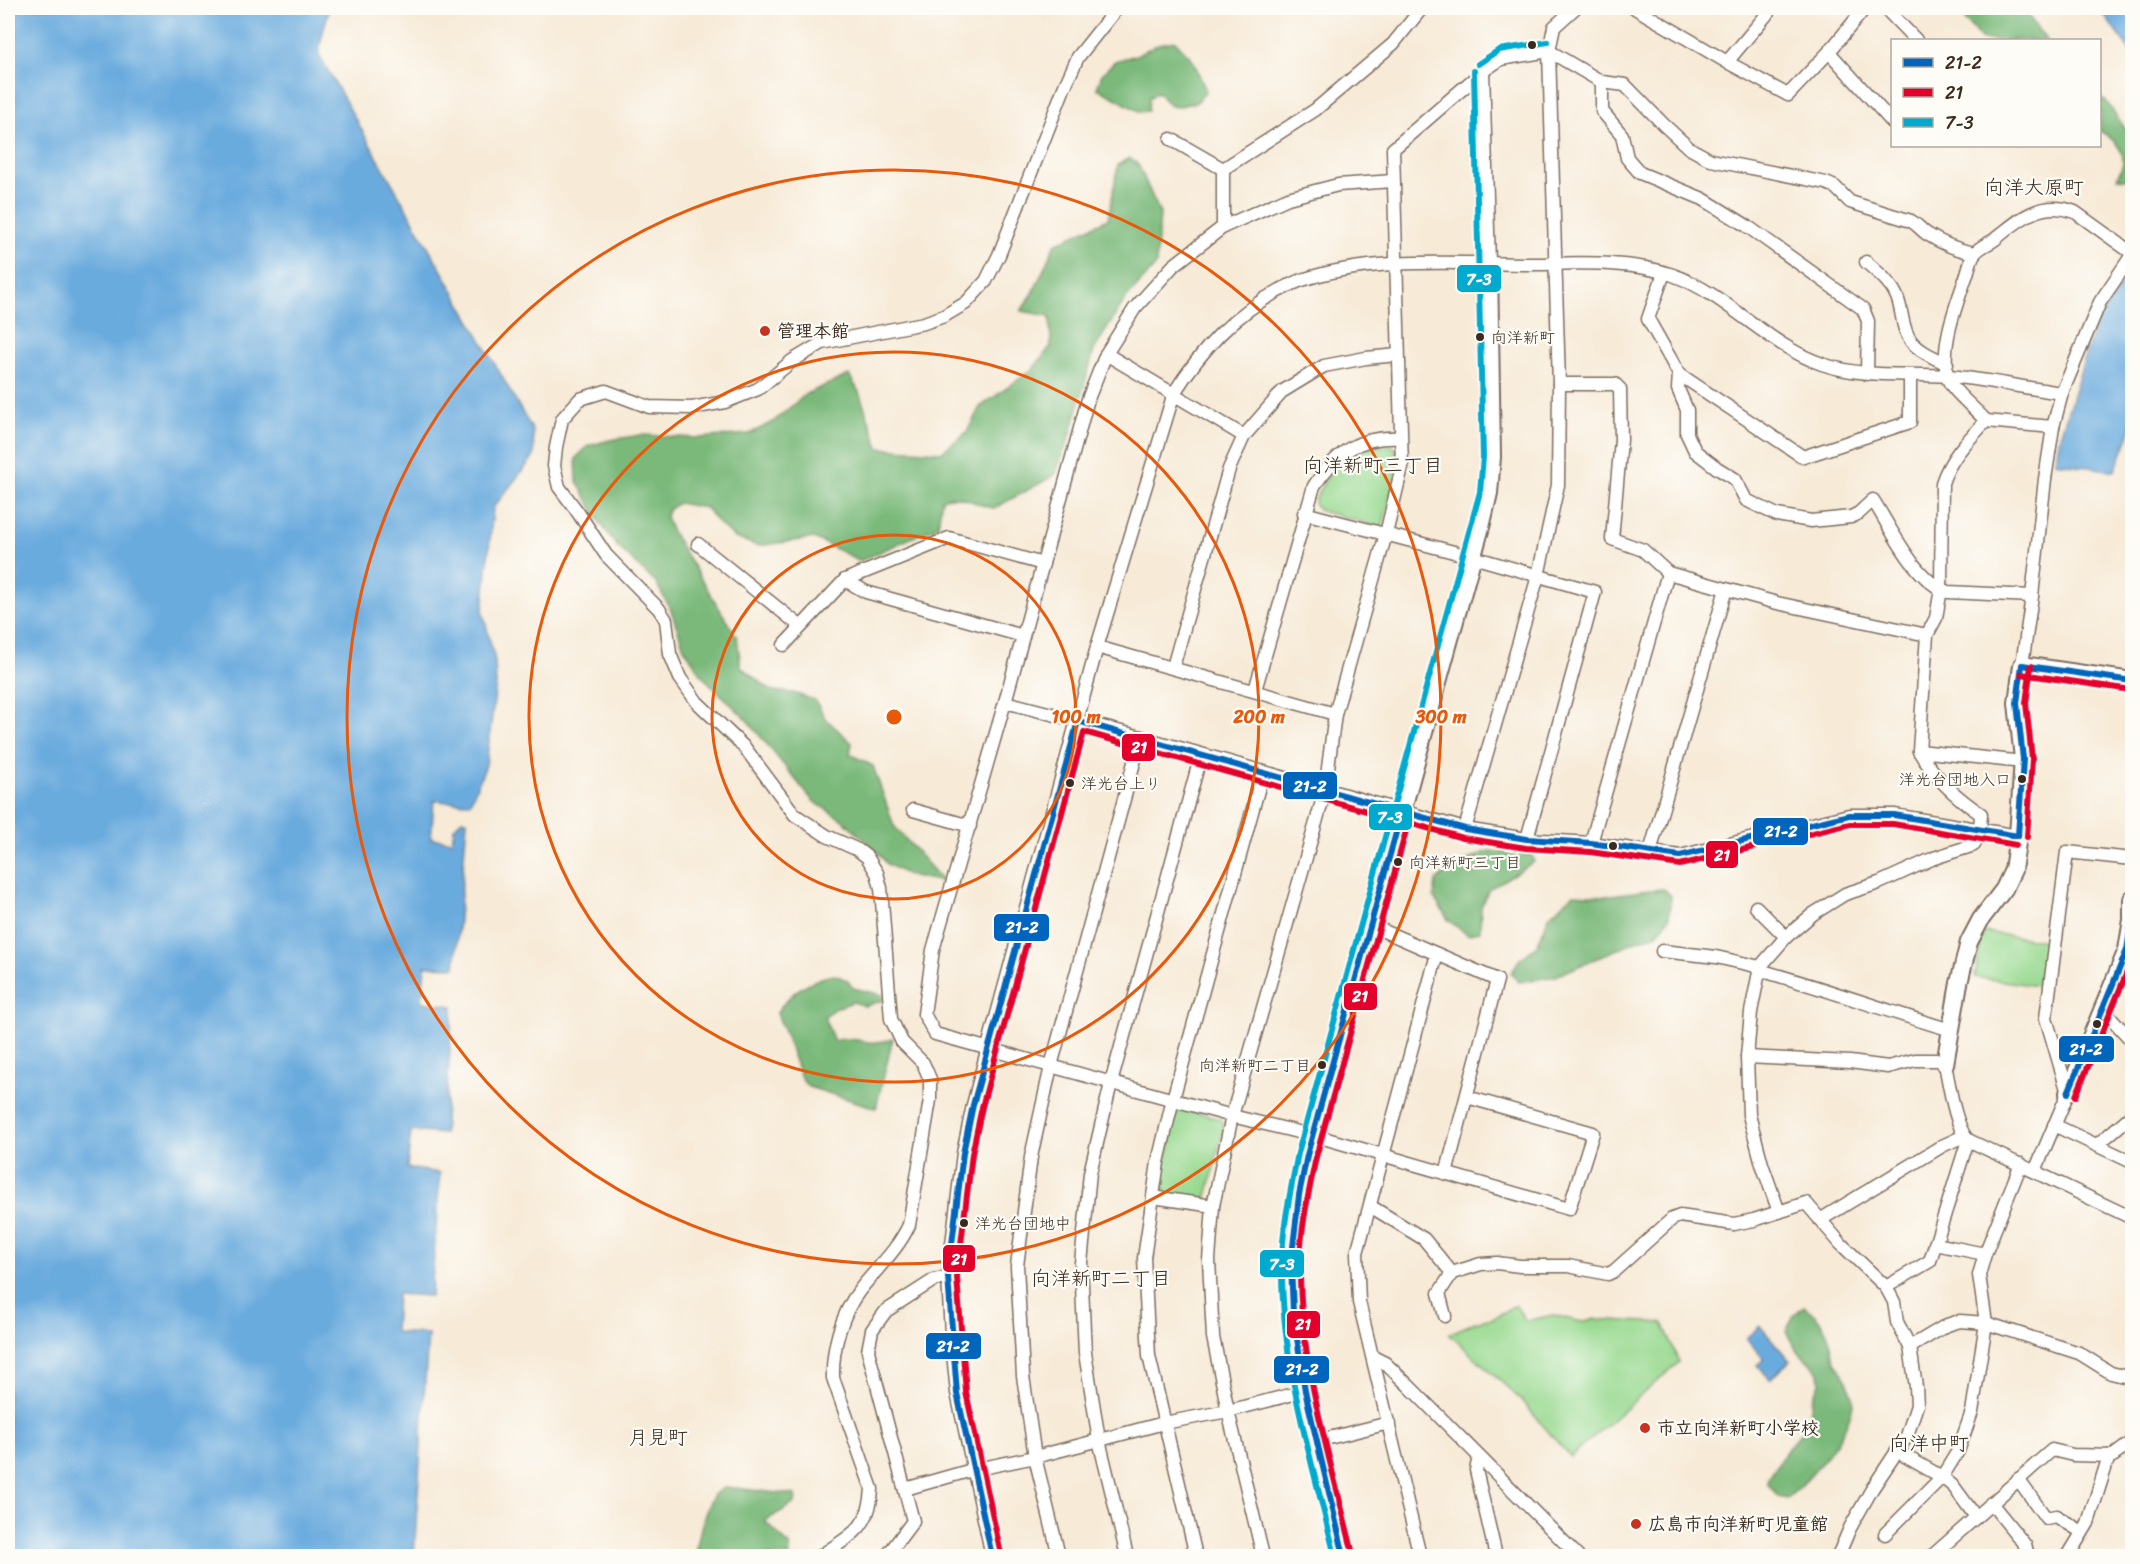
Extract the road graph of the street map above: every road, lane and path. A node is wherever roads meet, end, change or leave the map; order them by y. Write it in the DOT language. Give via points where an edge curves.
graph roads {
  1 [pos="1118,8"];
  2 [pos="1422,8"];
  3 [pos="1575,8"];
  4 [pos="1635,8"];
  5 [pos="1865,8"];
  6 [pos="1885,8"];
  7 [pos="1767,9"];
  8 [pos="1915,39"];
  9 [pos="1549,51"];
  10 [pos="1829,52"];
  11 [pos="1727,62"];
  12 [pos="1483,71"];
  13 [pos="1602,82"];
  14 [pos="1891,120"];
  15 [pos="1171,139"];
  16 [pos="1223,170"];
  17 [pos="1394,181"];
  18 [pos="1223,227"];
  19 [pos="1974,253"];
  20 [pos="2133,254"];
  21 [pos="1866,262"];
  22 [pos="1489,263"];
  23 [pos="1396,264"];
  24 [pos="1556,264"];
  25 [pos="1664,273"];
  26 [pos="1106,354"];
  27 [pos="1398,355"];
  28 [pos="1947,370"];
  29 [pos="1679,374"];
  30 [pos="1867,374"];
  31 [pos="1910,376"];
  32 [pos="1559,384"];
  33 [pos="1174,393"];
  34 [pos="2062,393"];
  35 [pos="1986,421"];
  36 [pos="2053,428"];
  37 [pos="1244,436"];
  38 [pos="1400,438"];
  39 [pos="1304,513"];
  40 [pos="1386,534"];
  41 [pos="698,544"];
  42 [pos="1473,557"];
  43 [pos="1044,564"];
  44 [pos="1668,573"];
  45 [pos="1538,576"];
  46 [pos="845,580"];
  47 [pos="1726,589"];
  48 [pos="1941,589"];
  49 [pos="2032,596"];
  50 [pos="800,626"];
  51 [pos="1927,635"];
  52 [pos="1023,636"];
  53 [pos="784,645"];
  54 [pos="1097,647"];
  55 [pos="2022,665"];
  56 [pos="1173,667"];
  57 [pos="2133,681"];
  58 [pos="1255,690"];
  59 [pos="1005,702"];
  60 [pos="1335,714"];
  61 [pos="1078,721"];
  62 [pos="1141,738"];
  63 [pos="1919,751"];
  64 [pos="1202,755"];
  65 [pos="2023,762"];
  66 [pos="1263,772"];
  67 [pos="1325,790"];
  68 [pos="913,810"];
  69 [pos="1402,811"];
  70 [pos="970,826"];
  71 [pos="1465,829"];
  72 [pos="1980,830"];
  73 [pos="2018,837"];
  74 [pos="1527,839"];
  75 [pos="1591,843"];
  76 [pos="1650,852"];
  77 [pos="2133,860"];
  78 [pos="2133,899"];
  79 [pos="1756,907"];
  80 [pos="2133,916"];
  81 [pos="2133,920"];
  82 [pos="1370,925"];
  83 [pos="1786,937"];
  84 [pos="1662,951"];
  85 [pos="1437,954"];
  86 [pos="1759,968"];
  87 [pos="2103,1009"];
  88 [pos="1951,1030"];
  89 [pos="2133,1041"];
  90 [pos="988,1047"];
  91 [pos="1747,1057"];
  92 [pos="1946,1062"];
  93 [pos="1051,1066"];
  94 [pos="1112,1083"];
  95 [pos="2068,1093"];
  96 [pos="1467,1097"];
  97 [pos="1173,1099"];
  98 [pos="2133,1115"];
  99 [pos="1232,1116"];
  100 [pos="2054,1125"];
  101 [pos="1313,1136"];
  102 [pos="1966,1138"];
  103 [pos="2097,1145"];
  104 [pos="1384,1157"];
  105 [pos="2133,1162"];
  106 [pos="2021,1164"];
  107 [pos="2035,1171"];
  108 [pos="1446,1174"];
  109 [pos="1153,1197"];
  110 [pos="1213,1206"];
  111 [pos="1370,1206"];
  112 [pos="1779,1212"];
  113 [pos="2133,1218"];
  114 [pos="1820,1220"];
  115 [pos="1935,1244"];
  116 [pos="1985,1254"];
  117 [pos="1452,1273"];
  118 [pos="948,1277"];
  119 [pos="1886,1287"];
  120 [pos="1444,1316"];
  121 [pos="1986,1323"];
  122 [pos="1910,1347"];
  123 [pos="1373,1357"];
  124 [pos="2133,1378"];
  125 [pos="1305,1391"];
  126 [pos="1228,1410"];
  127 [pos="1164,1424"];
  128 [pos="1389,1424"];
  129 [pos="1099,1440"];
  130 [pos="1317,1441"];
  131 [pos="2133,1442"];
  132 [pos="1898,1452"];
  133 [pos="2109,1456"];
  134 [pos="1035,1457"];
  135 [pos="1479,1457"];
  136 [pos="972,1470"];
  137 [pos="1942,1477"];
  138 [pos="2018,1479"];
  139 [pos="905,1489"];
  140 [pos="1991,1503"];
  141 [pos="1976,1516"];
  142 [pos="2082,1532"];
  143 [pos="1886,1534"];
  144 [pos="898,1543"];
  145 [pos="820,1557"];
  146 [pos="887,1557"];
  147 [pos="901,1557"];
  148 [pos="992,1557"];
  149 [pos="1059,1557"];
  150 [pos="1127,1557"];
  151 [pos="1196,1557"];
  152 [pos="1263,1557"];
  153 [pos="1344,1557"];
  154 [pos="1420,1557"];
  155 [pos="1496,1557"];
  156 [pos="1578,1557"];
  157 [pos="1838,1557"];
  158 [pos="1932,1557"];
  159 [pos="2028,1557"];
  160 [pos="2068,1557"];
  1 -- 145 [label="street" via="1078,57 999,255 986,281 966,303 924,322 822,343 758,389 725,402 692,408 649,407 606,391 580,399 562,419 556,447 554,466 559,487 606,555 659,609 666,621 670,654 680,678 697,702 745,748 795,815 858,850 877,873 891,1020 930,1079 909,1225 895,1250 850,1304 832,1360 833,1378 872,1488 871,1504 857,1532"];
  2 -- 16 [label="street" via="1393,44 1315,110"];
  3 -- 9 [label="street" via="1554,27"];
  4 -- 11 [label="street"];
  5 -- 10 [label="street"];
  6 -- 8 [label="street"];
  7 -- 11 [label="street"];
  9 -- 12 [label="street" via="1502,59"];
  9 -- 13 [label="street"];
  9 -- 24 [label="street"];
  10 -- 11 [label="street" via="1788,95"];
  10 -- 14 [label="street"];
  12 -- 17 [label="street" via="1393,149"];
  12 -- 22 [label="street"];
  13 -- 19 [label="street" via="1625,85 1689,148 1711,160 1826,183 1850,202 1911,221 1948,245"];
  13 -- 30 [label="street" via="1602,111 1622,135 1627,158 1640,173 1703,199 1863,309 1868,321"];
  15 -- 16 [label="street"];
  16 -- 18 [label="street"];
  17 -- 18 [label="street" via="1338,185 1288,198"];
  17 -- 23 [label="street"];
  18 -- 26 [label="street" via="1173,266 1135,308"];
  19 -- 20 [label="street" via="2032,211 2048,208 2074,212"];
  19 -- 28 [label="street" via="1946,345"];
  20 -- 34 [label="street" via="2100,302"];
  21 -- 28 [label="street" via="1892,288 1912,343"];
  22 -- 23 [label="street"];
  22 -- 24 [label="street"];
  22 -- 42 [label="street" via="1492,457 1489,493"];
  23 -- 27 [label="street"];
  23 -- 33 [label="street" via="1347,269 1300,280 1260,300 1222,330"];
  24 -- 25 [label="street" via="1617,264"];
  24 -- 32 [label="street"];
  25 -- 29 [label="street" via="1648,319"];
  25 -- 30 [label="street" via="1708,292 1795,353 1824,365"];
  26 -- 33 [label="street"];
  26 -- 43 [label="street" via="1088,399"];
  27 -- 37 [label="street" via="1324,366 1283,391"];
  27 -- 38 [label="street"];
  28 -- 31 [label="street"];
  28 -- 34 [label="street"];
  28 -- 35 [label="street" via="1950,385"];
  29 -- 31 [label="street" via="1803,457 1910,422"];
  29 -- 48 [label="street" via="1678,388 1687,410 1687,434 1695,451 1735,479 1746,500 1777,515 1812,521 1851,517 1873,500 1912,562"];
  30 -- 31 [label="street"];
  32 -- 44 [label="street" via="1615,384 1620,388 1621,440 1612,538 1643,550"];
  32 -- 45 [label="street" via="1558,485"];
  33 -- 37 [label="street"];
  33 -- 54 [label="street"];
  34 -- 36 [label="street"];
  35 -- 36 [label="street"];
  35 -- 48 [label="street" via="1960,449 1942,483"];
  36 -- 49 [label="street"];
  37 -- 56 [label="street" via="1229,469"];
  38 -- 39 [label="street" via="1367,440 1349,448 1323,471"];
  38 -- 40 [label="street" via="1402,467"];
  39 -- 40 [label="street"];
  39 -- 58 [label="street"];
  40 -- 42 [label="street"];
  40 -- 60 [label="street"];
  41 -- 50 [label="street"];
  42 -- 45 [label="street"];
  42 -- 69 [label="street"];
  43 -- 46 [label="street" via="949,538"];
  43 -- 52 [label="street"];
  44 -- 47 [label="street"];
  44 -- 75 [label="street"];
  45 -- 71 [label="street"];
  45 -- 74 [label="street" via="1595,592"];
  46 -- 50 [label="street"];
  46 -- 52 [label="street" via="866,592"];
  47 -- 51 [label="street"];
  47 -- 76 [label="street"];
  48 -- 49 [label="street"];
  48 -- 51 [label="street" via="1936,618"];
  49 -- 55 [label="street"];
  50 -- 53 [label="street"];
  51 -- 63 [label="street"];
  52 -- 59 [label="street"];
  54 -- 56 [label="street"];
  54 -- 61 [label="street"];
  55 -- 57 [label="street"];
  55 -- 65 [label="street" via="2017,703"];
  56 -- 58 [label="street"];
  58 -- 60 [label="street"];
  59 -- 61 [label="street"];
  59 -- 70 [label="street"];
  60 -- 67 [label="street"];
  61 -- 62 [label="street"];
  61 -- 90 [label="street"];
  62 -- 64 [label="street"];
  62 -- 93 [label="street"];
  63 -- 65 [label="street"];
  63 -- 72 [label="street" via="1948,787 1981,814"];
  64 -- 66 [label="street"];
  64 -- 94 [label="street"];
  65 -- 73 [label="street"];
  66 -- 67 [label="street"];
  66 -- 97 [label="street"];
  67 -- 69 [label="street"];
  67 -- 99 [label="street"];
  68 -- 70 [label="street"];
  69 -- 71 [label="street"];
  69 -- 82 [label="street"];
  70 -- 90 [label="street" via="933,950 924,1014 935,1034"];
  71 -- 74 [label="street"];
  72 -- 73 [label="street"];
  72 -- 76 [label="street" via="1894,814 1849,816 1680,856"];
  72 -- 83 [label="street" via="1974,845 1845,894"];
  73 -- 88 [label="street" via="2013,870 1969,942"];
  74 -- 75 [label="street"];
  75 -- 76 [label="street"];
  77 -- 95 [label="street" via="2067,852 2046,1018"];
  78 -- 80 [label="street"];
  79 -- 83 [label="street"];
  81 -- 87 [label="street" via="2127,950"];
  82 -- 85 [label="street"];
  82 -- 101 [label="street"];
  83 -- 86 [label="street"];
  84 -- 86 [label="street" via="1716,957"];
  85 -- 96 [label="street" via="1497,980"];
  85 -- 104 [label="street"];
  86 -- 88 [label="street"];
  86 -- 91 [label="street"];
  87 -- 89 [label="street"];
  87 -- 95 [label="street"];
  88 -- 92 [label="street"];
  90 -- 93 [label="street"];
  90 -- 118 [label="street" via="963,1153"];
  91 -- 92 [label="street" via="1888,1067 1915,1060"];
  91 -- 112 [label="street" via="1753,1135"];
  92 -- 102 [label="street" via="1953,1101"];
  93 -- 94 [label="street"];
  93 -- 134 [label="street" via="1030,1157 1017,1266 1023,1376"];
  94 -- 97 [label="street"];
  94 -- 129 [label="street" via="1090,1173 1081,1263 1085,1353"];
  95 -- 100 [label="street"];
  96 -- 108 [label="street"];
  96 -- 108 [label="street" via="1593,1133 1569,1209"];
  97 -- 99 [label="street"];
  97 -- 109 [label="street"];
  98 -- 103 [label="street"];
  99 -- 101 [label="street"];
  99 -- 110 [label="street"];
  100 -- 103 [label="street"];
  100 -- 107 [label="street"];
  101 -- 104 [label="street"];
  101 -- 125 [label="street" via="1299,1195 1291,1264 1293,1312"];
  102 -- 106 [label="street"];
  102 -- 114 [label="street" via="1942,1146"];
  102 -- 115 [label="street"];
  103 -- 105 [label="street"];
  104 -- 108 [label="street"];
  104 -- 111 [label="street"];
  106 -- 107 [label="street"];
  106 -- 116 [label="street"];
  107 -- 113 [label="street"];
  109 -- 110 [label="street"];
  109 -- 127 [label="street" via="1144,1258 1149,1356"];
  110 -- 126 [label="street" via="1209,1260 1213,1337"];
  111 -- 117 [label="street" via="1424,1239"];
  111 -- 123 [label="street" via="1357,1253 1356,1277"];
  112 -- 114 [label="street" via="1806,1203"];
  112 -- 117 [label="street" via="1734,1224 1680,1216 1608,1274 1568,1266 1497,1263"];
  114 -- 119 [label="street"];
  115 -- 116 [label="street"];
  115 -- 119 [label="street" via="1930,1261"];
  116 -- 121 [label="street" via="1979,1275"];
  117 -- 120 [label="street" via="1439,1293"];
  118 -- 136 [label="street" via="957,1393"];
  118 -- 139 [label="street" via="934,1280 886,1311 872,1330 868,1351"];
  119 -- 122 [label="street"];
  121 -- 122 [label="street" via="1947,1325"];
  121 -- 124 [label="street" via="2079,1353 2111,1373"];
  121 -- 137 [label="street" via="1972,1412 1958,1451"];
  122 -- 132 [label="street" via="1917,1406"];
  123 -- 128 [label="street"];
  123 -- 135 [label="street" via="1385,1363"];
  125 -- 126 [label="street"];
  125 -- 130 [label="street"];
  126 -- 127 [label="street"];
  126 -- 152 [label="street"];
  127 -- 129 [label="street"];
  127 -- 151 [label="street"];
  128 -- 130 [label="street"];
  128 -- 154 [label="street"];
  129 -- 134 [label="street"];
  129 -- 150 [label="street"];
  130 -- 153 [label="street"];
  131 -- 133 [label="street"];
  132 -- 137 [label="street"];
  132 -- 157 [label="street" via="1872,1489"];
  133 -- 138 [label="street" via="2052,1450"];
  133 -- 142 [label="street"];
  134 -- 136 [label="street"];
  134 -- 149 [label="street"];
  135 -- 155 [label="street" via="1476,1470"];
  135 -- 156 [label="street"];
  136 -- 139 [label="street"];
  136 -- 148 [label="street"];
  137 -- 141 [label="street"];
  137 -- 143 [label="street"];
  138 -- 140 [label="street"];
  138 -- 142 [label="street" via="2046,1518 2056,1516"];
  139 -- 144 [label="street" via="913,1521"];
  140 -- 141 [label="street"];
  140 -- 159 [label="street" via="2025,1545"];
  141 -- 158 [label="street"];
  142 -- 160 [label="street"];
  144 -- 146 [label="street"];
  144 -- 147 [label="street"];
}
